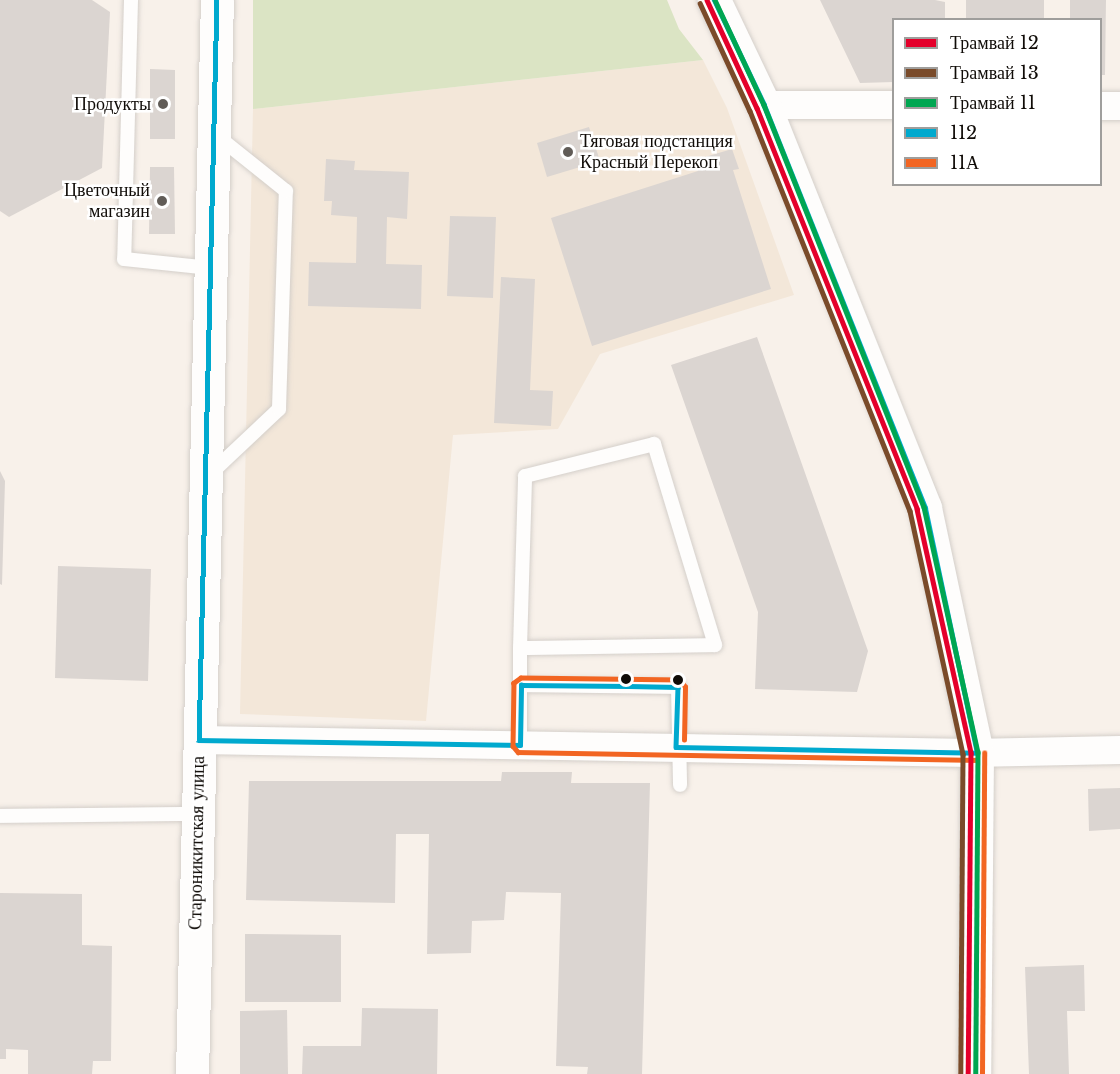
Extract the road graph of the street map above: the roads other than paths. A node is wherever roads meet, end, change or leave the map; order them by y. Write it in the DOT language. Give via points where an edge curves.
graph roads {
  1 [pos="131,0"];
  2 [pos="217,0"];
  3 [pos="714,0"];
  4 [pos="764,105"];
  5 [pos="892,105"];
  6 [pos="1102,106"];
  7 [pos="1120,106"];
  8 [pos="214,134"];
  9 [pos="211,268"];
  10 [pos="205,478"];
  11 [pos="520,648"];
  12 [pos="521,685"];
  13 [pos="199,740"];
  14 [pos="519,745"];
  15 [pos="676,747"];
  16 [pos="1120,750"];
  17 [pos="977,753"];
  18 [pos="680,785"];
  19 [pos="197,814"];
  20 [pos="0,816"];
  21 [pos="192,1074"];
  22 [pos="974,1074"];
  1 -- 9 [label="lane" via="124,259"];
  2 -- 8 [label="main road, Староникитская улица"];
  3 -- 4 [label="main road"];
  4 -- 5 [label="street"];
  4 -- 17 [label="main road" via="858,360 925,508"];
  6 -- 7 [label="street"];
  8 -- 9 [label="main road, Староникитская улица"];
  8 -- 10 [label="lane" via="286,191 279,409"];
  9 -- 10 [label="main road, Староникитская улица"];
  10 -- 13 [label="main road, Староникитская улица"];
  11 -- 11 [label="lane" via="715,645 654,444 525,476"];
  11 -- 12 [label="lane"];
  12 -- 14 [label="lane"];
  12 -- 15 [label="lane" via="678,687"];
  13 -- 14 [label="street"];
  13 -- 19 [label="main road, Староникитская улица"];
  14 -- 15 [label="street"];
  15 -- 17 [label="street"];
  15 -- 18 [label="lane"];
  16 -- 17 [label="street"];
  17 -- 22 [label="main road"];
  19 -- 20 [label="lane"];
  19 -- 21 [label="main road, Староникитская улица"];
}
